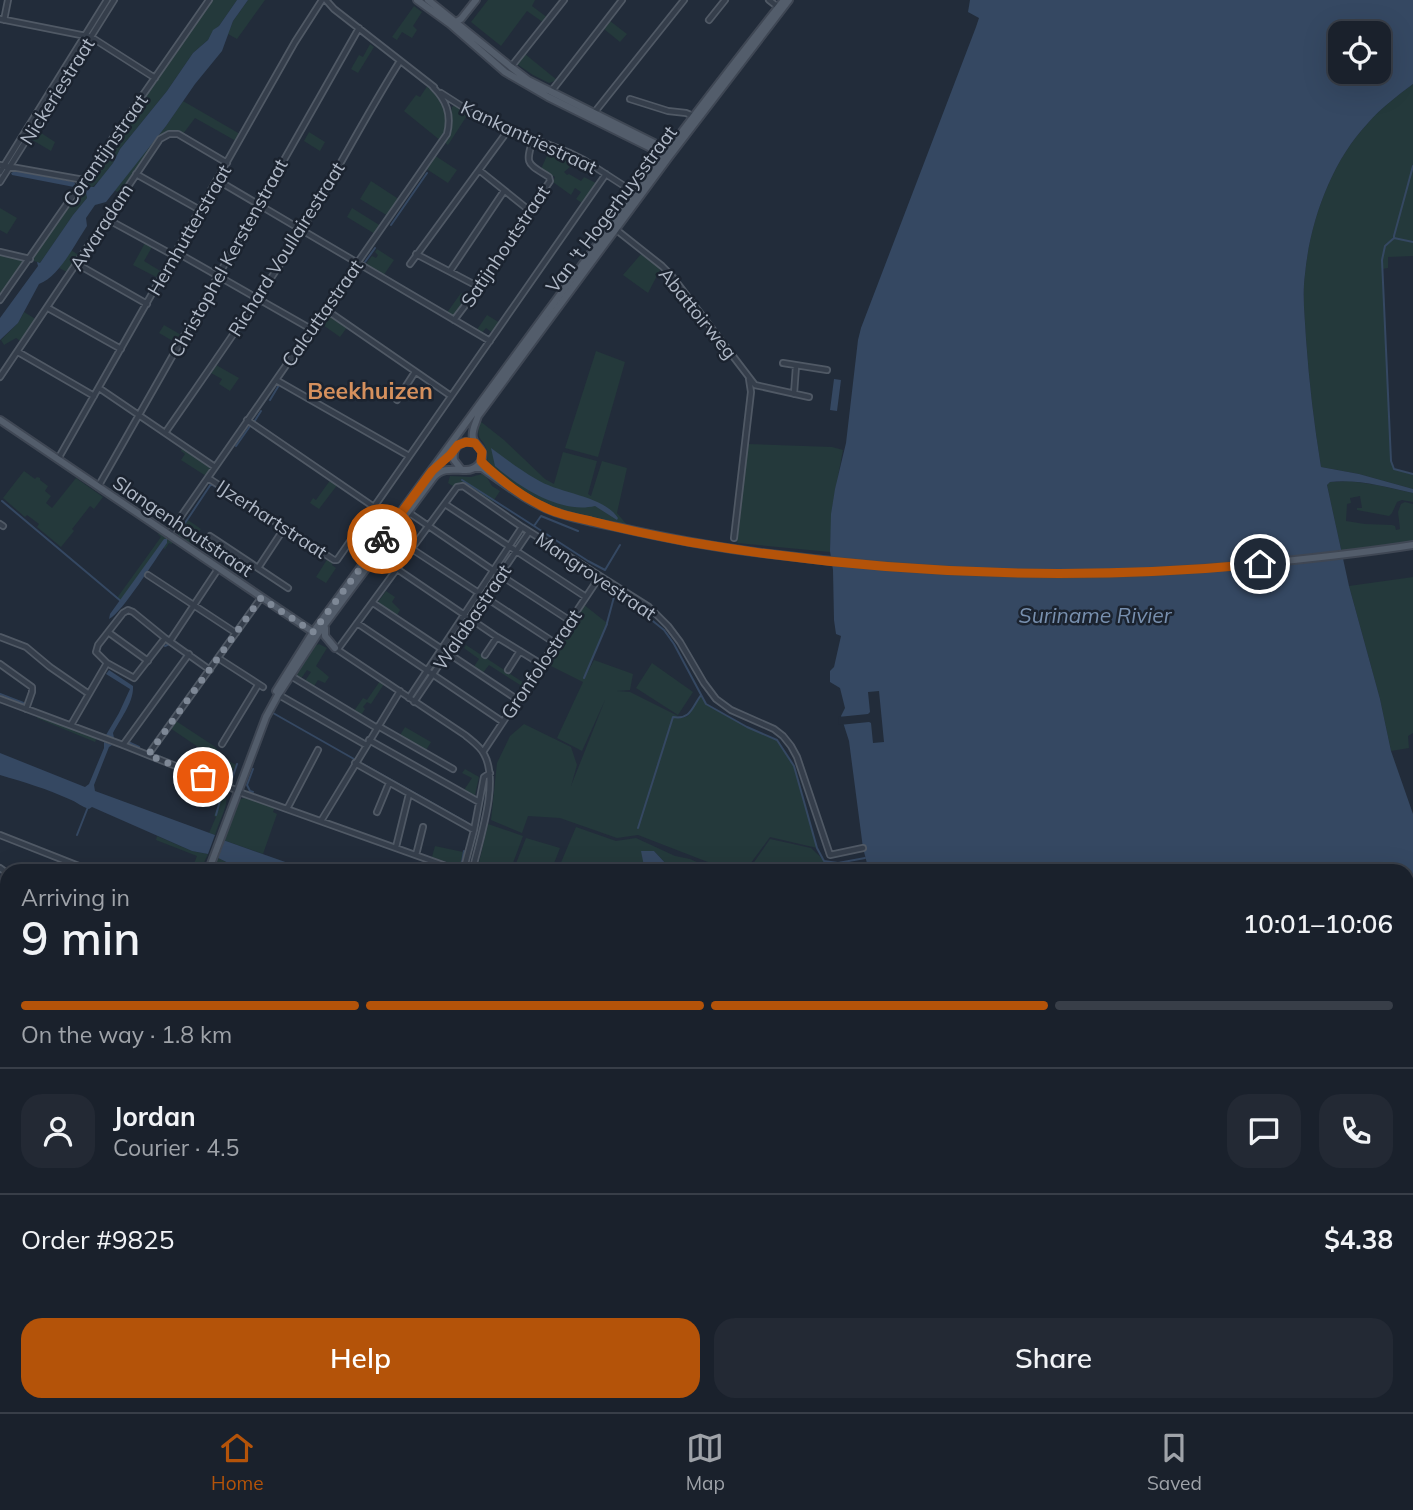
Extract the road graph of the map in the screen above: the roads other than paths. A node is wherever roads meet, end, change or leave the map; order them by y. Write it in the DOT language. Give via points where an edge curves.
graph roads {
  1 [pos="8,0"];
  2 [pos="107,0"];
  3 [pos="114,0"];
  4 [pos="209,0"];
  5 [pos="324,0"];
  6 [pos="417,0"];
  7 [pos="428,0"];
  8 [pos="477,0"];
  9 [pos="564,0"];
  10 [pos="622,0"];
  11 [pos="684,0"];
  12 [pos="725,0"];
  13 [pos="769,0"];
  14 [pos="784,0"];
  15 [pos="789,0"];
  16 [pos="318,6"];
  17 [pos="778,7"];
  18 [pos="334,9"];
  19 [pos="2,20"];
  20 [pos="709,20"];
  21 [pos="453,23"];
  22 [pos="359,28"];
  23 [pos="88,36"];
  24 [pos="754,41"];
  25 [pos="400,61"];
  26 [pos="511,68"];
  27 [pos="155,78"];
  28 [pos="433,87"];
  29 [pos="550,94"];
  30 [pos="630,99"];
  31 [pos="457,104"];
  32 [pos="449,113"];
  33 [pos="593,114"];
  34 [pos="694,116"];
  35 [pos="509,130"];
  36 [pos="624,132"];
  37 [pos="533,139"];
  38 [pos="668,153"];
  39 [pos="227,163"];
  40 [pos="5,165"];
  41 [pos="479,170"];
  42 [pos="0,172"];
  43 [pos="136,174"];
  44 [pos="606,174"];
  45 [pos="84,180"];
  46 [pos="217,180"];
  47 [pos="0,182"];
  48 [pos="504,191"];
  49 [pos="635,192"];
  50 [pos="259,204"];
  51 [pos="200,210"];
  52 [pos="530,211"];
  53 [pos="107,219"];
  54 [pos="613,227"];
  55 [pos="302,230"];
  56 [pos="0,253"];
  57 [pos="175,254"];
  58 [pos="416,254"];
  59 [pos="30,259"];
  60 [pos="358,263"];
  61 [pos="77,264"];
  62 [pos="410,264"];
  63 [pos="450,271"];
  64 [pos="218,276"];
  65 [pos="479,287"];
  66 [pos="258,299"];
  67 [pos="0,300"];
  68 [pos="147,304"];
  69 [pos="48,308"];
  70 [pos="325,309"];
  71 [pos="454,320"];
  72 [pos="311,329"];
  73 [pos="490,341"];
  74 [pos="121,349"];
  75 [pos="18,352"];
  76 [pos="783,363"];
  77 [pos="796,366"];
  78 [pos="827,370"];
  79 [pos="415,372"];
  80 [pos="0,377"];
  81 [pos="748,378"];
  82 [pos="276,380"];
  83 [pos="99,388"];
  84 [pos="794,394"];
  85 [pos="94,396"];
  86 [pos="452,396"];
  87 [pos="809,397"];
  88 [pos="397,400"];
  89 [pos="477,410"];
  90 [pos="139,415"];
  91 [pos="247,420"];
  92 [pos="1,421"];
  93 [pos="165,433"];
  94 [pos="475,443"];
  95 [pos="457,446"];
  96 [pos="409,456"];
  97 [pos="57,460"];
  98 [pos="481,461"];
  99 [pos="215,467"];
  100 [pos="476,468"];
  101 [pos="463,470"];
  102 [pos="432,471"];
  103 [pos="208,478"];
  104 [pos="509,485"];
  105 [pos="98,488"];
  106 [pos="445,505"];
  107 [pos="374,507"];
  108 [pos="408,512"];
  109 [pos="428,526"];
  110 [pos="285,527"];
  111 [pos="522,527"];
  112 [pos="529,532"];
  113 [pos="168,535"];
  114 [pos="210,536"];
  115 [pos="734,538"];
  116 [pos="1413,545"];
  117 [pos="510,547"];
  118 [pos="412,548"];
  119 [pos="516,552"];
  120 [pos="258,568"];
  121 [pos="218,569"];
  122 [pos="397,569"];
  123 [pos="494,571"];
  124 [pos="500,575"];
  125 [pos="148,576"];
  126 [pos="600,576"];
  127 [pos="288,588"];
  128 [pos="482,595"];
  129 [pos="586,597"];
  130 [pos="261,598"];
  131 [pos="373,602"];
  132 [pos="194,606"];
  133 [pos="335,611"];
  134 [pos="465,615"];
  135 [pos="470,619"];
  136 [pos="569,620"];
  137 [pos="357,624"];
  138 [pos="108,632"];
  139 [pos="236,633"];
  140 [pos="315,634"];
  141 [pos="0,637"];
  142 [pos="497,637"];
  143 [pos="167,639"];
  144 [pos="555,643"];
  145 [pos="337,648"];
  146 [pos="442,650"];
  147 [pos="520,651"];
  148 [pos="189,654"];
  149 [pos="447,654"];
  150 [pos="485,655"];
  151 [pos="218,658"];
  152 [pos="148,662"];
  153 [pos="107,663"];
  154 [pos="0,664"];
  155 [pos="541,664"];
  156 [pos="210,670"];
  157 [pos="508,670"];
  158 [pos="427,672"];
  159 [pos="290,676"];
  160 [pos="433,676"];
  161 [pos="400,691"];
  162 [pos="89,694"];
  163 [pos="278,695"];
  164 [pos="0,699"];
  165 [pos="412,700"];
  166 [pos="518,700"];
  167 [pos="26,709"];
  168 [pos="503,722"];
  169 [pos="71,725"];
  170 [pos="377,727"];
  171 [pos="367,743"];
  172 [pos="222,744"];
  173 [pos="123,745"];
  174 [pos="318,750"];
  175 [pos="483,752"];
  176 [pos="148,755"];
  177 [pos="355,763"];
  178 [pos="453,769"];
  179 [pos="490,773"];
  180 [pos="389,783"];
  181 [pos="237,791"];
  182 [pos="409,794"];
  183 [pos="479,802"];
  184 [pos="287,809"];
  185 [pos="377,812"];
  186 [pos="321,821"];
  187 [pos="423,827"];
  188 [pos="474,830"];
  189 [pos="0,835"];
  190 [pos="396,847"];
  191 [pos="863,848"];
  192 [pos="416,855"];
  193 [pos="70,863"];
  194 [pos="209,864"];
  195 [pos="441,864"];
  196 [pos="465,864"];
  197 [pos="474,864"];
  1 -- 19 [label="street"];
  2 -- 23 [label="street, Nickeriestraat"];
  3 -- 23 [label="street, Nickeriestraat"];
  4 -- 27 [label="street, Corantijnstraat"];
  5 -- 16 [label="street, Hernhutterstraat"];
  5 -- 18 [label="street, Kankantriestraat"];
  6 -- 21 [label="main road"];
  7 -- 21 [label="main road"];
  8 -- 21 [label="main road"];
  9 -- 26 [label="street"];
  10 -- 29 [label="street"];
  11 -- 33 [label="street"];
  12 -- 20 [label="street"];
  13 -- 17 [label="street"];
  14 -- 17 [label="main road, Van 't Hogerhuysstraat"];
  15 -- 24 [label="main road, Van 't Hogerhuysstraat"];
  16 -- 18 [label="street"];
  16 -- 39 [label="street, Hernhutterstraat"];
  17 -- 24 [label="main road, Van 't Hogerhuysstraat"];
  18 -- 22 [label="street, Kankantriestraat"];
  19 -- 23 [label="street"];
  21 -- 26 [label="main road"];
  21 -- 29 [label="main road" via="505,72"];
  22 -- 25 [label="street, Kankantriestraat"];
  22 -- 50 [label="street, Christophel Kerstenstraat"];
  23 -- 27 [label="street"];
  23 -- 40 [label="street, Nickeriestraat"];
  24 -- 34 [label="main road, Van 't Hogerhuysstraat"];
  24 -- 38 [label="main road, Van 't Hogerhuysstraat"];
  25 -- 28 [label="street, Kankantriestraat"];
  25 -- 55 [label="street, Richard Voullairestraat"];
  26 -- 29 [label="main road"];
  27 -- 45 [label="street, Corantijnstraat"];
  28 -- 31 [label="street, Kankantriestraat"];
  28 -- 32 [label="street"];
  29 -- 33 [label="main road"];
  29 -- 36 [label="main road"];
  30 -- 34 [label="street"];
  31 -- 32 [label="street" via="450,106"];
  31 -- 35 [label="street, Kankantriestraat"];
  32 -- 60 [label="street, Calcuttastraat" via="447,134"];
  33 -- 36 [label="main road"];
  34 -- 38 [label="main road, Van 't Hogerhuysstraat"];
  35 -- 37 [label="street, Kankantriestraat"];
  35 -- 41 [label="street"];
  36 -- 38 [label="main road"];
  37 -- 44 [label="street, Kankantriestraat"];
  37 -- 52 [label="street, Satijnhoutstraat" via="528,162 550,178"];
  38 -- 49 [label="main road, Van 't Hogerhuysstraat"];
  38 -- 54 [label="main road, Van 't Hogerhuysstraat"];
  39 -- 43 [label="street, Awaradam" via="178,134 169,134 160,139"];
  39 -- 46 [label="street, Hernhutterstraat"];
  40 -- 42 [label="street, Nickeriestraat"];
  40 -- 45 [label="street"];
  40 -- 47 [label="street, Nickeriestraat"];
  41 -- 48 [label="street"];
  41 -- 58 [label="street"];
  43 -- 51 [label="street"];
  43 -- 53 [label="street, Awaradam"];
  44 -- 49 [label="street, Kankantriestraat"];
  44 -- 73 [label="street"];
  45 -- 59 [label="street, Corantijnstraat"];
  46 -- 50 [label="street"];
  46 -- 51 [label="street, Hernhutterstraat"];
  48 -- 52 [label="street"];
  48 -- 63 [label="street"];
  49 -- 54 [label="main road, Van 't Hogerhuysstraat"];
  50 -- 55 [label="street"];
  50 -- 64 [label="street, Christophel Kerstenstraat"];
  51 -- 57 [label="street, Hernhutterstraat"];
  52 -- 65 [label="street, Satijnhoutstraat"];
  53 -- 57 [label="street"];
  53 -- 61 [label="street, Awaradam"];
  54 -- 81 [label="street, Abattoirweg" via="671,275"];
  54 -- 89 [label="main road, Van 't Hogerhuysstraat"];
  54 -- 94 [label="main road, Van 't Hogerhuysstraat" via="478,416 472,433"];
  55 -- 60 [label="street"];
  55 -- 66 [label="street, Richard Voullairestraat"];
  56 -- 59 [label="street"];
  57 -- 64 [label="street"];
  57 -- 68 [label="street, Hernhutterstraat"];
  58 -- 62 [label="street"];
  58 -- 63 [label="street"];
  59 -- 67 [label="street, Corantijnstraat"];
  60 -- 70 [label="street, Calcuttastraat"];
  60 -- 71 [label="street"];
  61 -- 68 [label="street"];
  61 -- 69 [label="street, Awaradam"];
  63 -- 65 [label="street"];
  64 -- 66 [label="street"];
  64 -- 90 [label="street, Christophel Kerstenstraat"];
  65 -- 71 [label="street, Satijnhoutstraat"];
  66 -- 72 [label="street"];
  66 -- 93 [label="street, Richard Voullairestraat"];
  68 -- 74 [label="street, Hernhutterstraat"];
  69 -- 74 [label="street"];
  69 -- 75 [label="street, Awaradam"];
  70 -- 72 [label="street, Calcuttastraat"];
  70 -- 79 [label="street"];
  71 -- 73 [label="street"];
  72 -- 82 [label="street, Calcuttastraat"];
  73 -- 86 [label="street"];
  74 -- 83 [label="street, Hernhutterstraat"];
  75 -- 80 [label="street, Awaradam"];
  75 -- 85 [label="street"];
  76 -- 77 [label="street"];
  77 -- 78 [label="street"];
  77 -- 84 [label="street"];
  79 -- 86 [label="street"];
  79 -- 88 [label="street"];
  81 -- 84 [label="street" via="760,387"];
  81 -- 115 [label="street" via="751,392"];
  82 -- 91 [label="street, Calcuttastraat"];
  82 -- 96 [label="street"];
  83 -- 85 [label="street, Hernhutterstraat"];
  83 -- 90 [label="street"];
  84 -- 87 [label="street"];
  85 -- 97 [label="street, Hernhutterstraat"];
  86 -- 96 [label="street"];
  89 -- 95 [label="main road, Van 't Hogerhuysstraat"];
  89 -- 102 [label="main road, Van 't Hogerhuysstraat"];
  90 -- 93 [label="street"];
  90 -- 105 [label="street, Christophel Kerstenstraat"];
  91 -- 99 [label="street, Calcuttastraat"];
  91 -- 107 [label="street"];
  92 -- 97 [label="main road, Slangenhoutstraat"];
  93 -- 99 [label="street"];
  94 -- 95 [label="main road"];
  94 -- 98 [label="main road" via="482,452"];
  95 -- 101 [label="main road" via="454,460"];
  95 -- 102 [label="main road, Van 't Hogerhuysstraat"];
  96 -- 107 [label="street"];
  97 -- 105 [label="main road, Slangenhoutstraat"];
  98 -- 100 [label="main road"];
  98 -- 104 [label="main road"];
  99 -- 103 [label="street, Calcuttastraat"];
  100 -- 101 [label="main road"];
  100 -- 104 [label="main road"];
  101 -- 108 [label="main road, Van 't Hogerhuysstraat" via="437,473"];
  102 -- 140 [label="main road, Van 't Hogerhuysstraat"];
  103 -- 110 [label="street, IJzerhartstraat"];
  103 -- 113 [label="street, Calcuttastraat"];
  104 -- 116 [label="main road" via="556,513 671,539 867,565 1094,574 1273,562"];
  105 -- 113 [label="main road, Slangenhoutstraat"];
  106 -- 109 [label="street"];
  106 -- 111 [label="street, Mangrovestraat" via="457,486 463,486"];
  106 -- 117 [label="street"];
  107 -- 110 [label="street, IJzerhartstraat" via="337,560"];
  108 -- 109 [label="street"];
  108 -- 133 [label="main road, Van 't Hogerhuysstraat"];
  109 -- 118 [label="street"];
  109 -- 123 [label="street"];
  110 -- 120 [label="street"];
  111 -- 112 [label="street, Mangrovestraat"];
  111 -- 117 [label="street, Walabastraat"];
  112 -- 119 [label="street, Walabastraat"];
  112 -- 126 [label="street, Mangrovestraat"];
  113 -- 121 [label="main road, Slangenhoutstraat"];
  114 -- 120 [label="street"];
  117 -- 119 [label="street"];
  117 -- 123 [label="street, Walabastraat"];
  118 -- 122 [label="street"];
  118 -- 128 [label="street"];
  119 -- 124 [label="street, Walabastraat"];
  119 -- 129 [label="street"];
  120 -- 127 [label="street"];
  121 -- 130 [label="main road, Slangenhoutstraat"];
  121 -- 132 [label="street"];
  122 -- 131 [label="street"];
  122 -- 134 [label="street"];
  123 -- 124 [label="street"];
  123 -- 128 [label="street, Walabastraat"];
  124 -- 128 [label="street, Walabastraat"];
  124 -- 136 [label="street"];
  125 -- 132 [label="street"];
  126 -- 129 [label="street, Gronfolostraat"];
  126 -- 191 [label="street, Mangrovestraat" via="649,607 668,626 716,699 783,736 797,757 830,855"];
  128 -- 134 [label="street, Walabastraat"];
  128 -- 135 [label="street, Walabastraat"];
  128 -- 144 [label="street"];
  129 -- 136 [label="street, Gronfolostraat"];
  130 -- 139 [label="street"];
  130 -- 140 [label="main road, Slangenhoutstraat"];
  131 -- 137 [label="street"];
  131 -- 146 [label="street"];
  132 -- 139 [label="street"];
  132 -- 143 [label="street"];
  133 -- 140 [label="main road, Van 't Hogerhuysstraat"];
  133 -- 145 [label="main road" via="324,636"];
  134 -- 135 [label="street"];
  134 -- 146 [label="street, Walabastraat"];
  135 -- 142 [label="street"];
  135 -- 149 [label="street, Walabastraat"];
  136 -- 144 [label="street, Gronfolostraat"];
  137 -- 145 [label="street"];
  137 -- 158 [label="street"];
  138 -- 143 [label="street" via="122,613 131,610"];
  138 -- 152 [label="street"];
  138 -- 153 [label="street" via="96,652"];
  139 -- 151 [label="street"];
  140 -- 145 [label="street, Slangenhoutstraat"];
  140 -- 159 [label="main road, Van 't Hogerhuysstraat"];
  140 -- 181 [label="main road, Van 't Hogerhuysstraat" via="274,694"];
  141 -- 162 [label="street" via="26,647"];
  142 -- 147 [label="street"];
  142 -- 150 [label="street"];
  143 -- 148 [label="street"];
  143 -- 152 [label="street"];
  144 -- 155 [label="street, Gronfolostraat"];
  145 -- 161 [label="street, Slangenhoutstraat"];
  146 -- 149 [label="street"];
  146 -- 158 [label="street, Walabastraat"];
  147 -- 155 [label="street"];
  147 -- 157 [label="street"];
  148 -- 156 [label="street"];
  148 -- 173 [label="street"];
  149 -- 160 [label="street, Walabastraat"];
  149 -- 166 [label="street"];
  151 -- 156 [label="street"];
  151 -- 172 [label="street" via="261,686"];
  152 -- 153 [label="street" via="134,678"];
  153 -- 162 [label="street"];
  154 -- 167 [label="street" via="32,687"];
  155 -- 166 [label="street, Gronfolostraat"];
  156 -- 176 [label="street"];
  158 -- 160 [label="street"];
  158 -- 165 [label="street, Walabastraat"];
  159 -- 163 [label="main road, Van 't Hogerhuysstraat"];
  159 -- 170 [label="street"];
  160 -- 165 [label="street, Walabastraat"];
  160 -- 168 [label="street"];
  161 -- 165 [label="street, Slangenhoutstraat"];
  161 -- 170 [label="street"];
  162 -- 169 [label="street"];
  163 -- 171 [label="street"];
  163 -- 181 [label="main road, Van 't Hogerhuysstraat"];
  164 -- 167 [label="street"];
  165 -- 175 [label="street, Slangenhoutstraat"];
  166 -- 168 [label="street, Gronfolostraat"];
  167 -- 169 [label="street"];
  168 -- 175 [label="street, Gronfolostraat"];
  169 -- 173 [label="street"];
  170 -- 171 [label="street"];
  170 -- 178 [label="street"];
  171 -- 177 [label="street"];
  171 -- 183 [label="street"];
  173 -- 176 [label="street"];
  174 -- 184 [label="street"];
  175 -- 179 [label="street"];
  176 -- 181 [label="street"];
  177 -- 180 [label="street"];
  177 -- 186 [label="street"];
  179 -- 183 [label="street" via="484,777"];
  179 -- 197 [label="street"];
  180 -- 182 [label="street"];
  180 -- 185 [label="street"];
  181 -- 184 [label="street"];
  181 -- 194 [label="main road, Van 't Hogerhuysstraat"];
  182 -- 188 [label="street"];
  182 -- 190 [label="street"];
  183 -- 188 [label="street"];
  184 -- 186 [label="street"];
  186 -- 190 [label="street"];
  187 -- 192 [label="street"];
  188 -- 196 [label="street"];
  189 -- 193 [label="street"];
  190 -- 192 [label="street"];
  192 -- 195 [label="street"];
}
